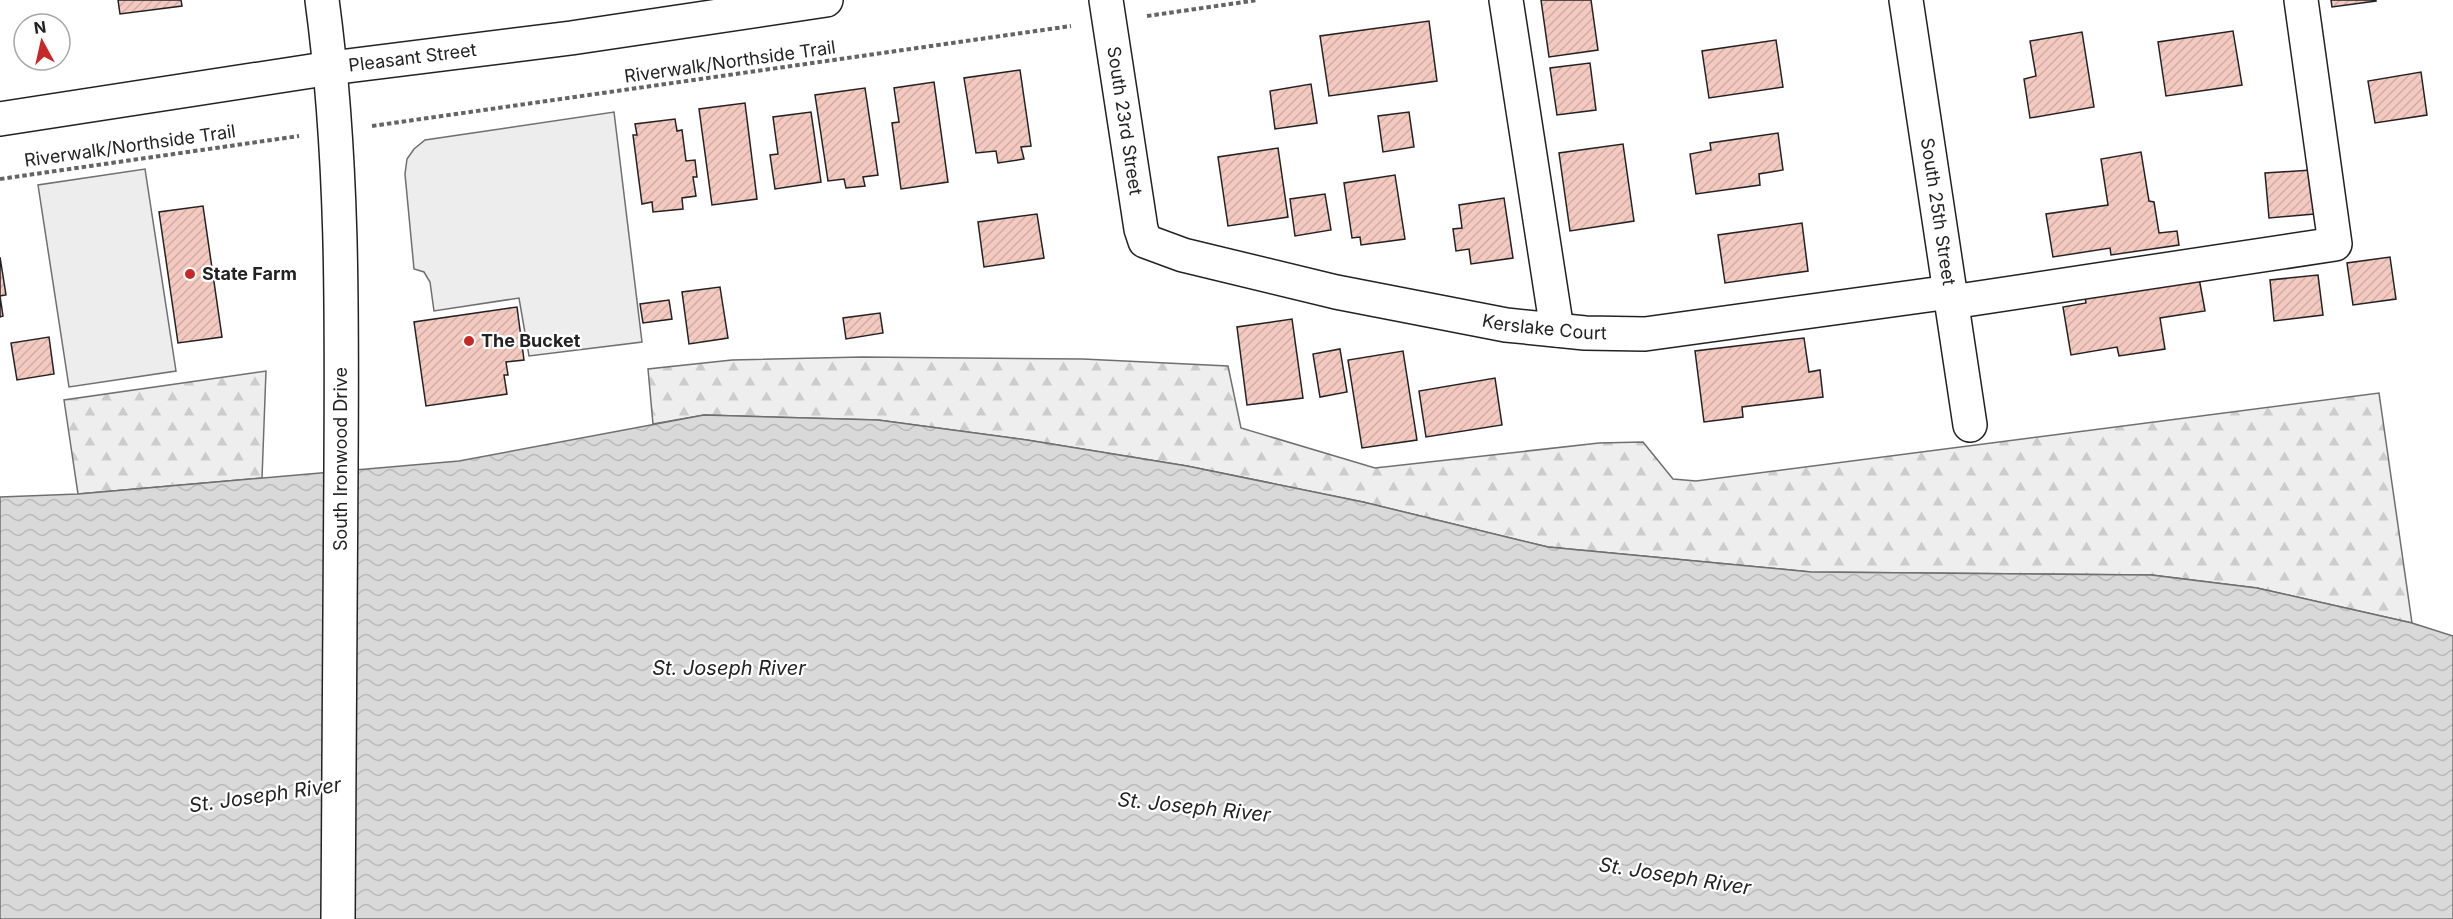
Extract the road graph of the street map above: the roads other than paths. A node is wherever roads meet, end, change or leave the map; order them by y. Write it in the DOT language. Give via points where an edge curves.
graph roads {
  1 [pos="322,0"];
  2 [pos="826,0"];
  3 [pos="1106,0"];
  4 [pos="1506,0"];
  5 [pos="1906,0"];
  6 [pos="2301,0"];
  7 [pos="708,9"];
  8 [pos="331,68"];
  9 [pos="0,119"];
  10 [pos="1145,241"];
  11 [pos="1951,297"];
  12 [pos="1557,330"];
  13 [pos="1970,425"];
  14 [pos="338,919"];
  1 -- 8 [label="street, South Ironwood Drive"];
  2 -- 7 [label="street, Pleasant Street"];
  3 -- 10 [label="street, South 23rd Street"];
  4 -- 12 [label="street"];
  5 -- 11 [label="street, South 25th Street"];
  6 -- 11 [label="street, Kerslake Court" via="2335,244"];
  7 -- 8 [label="street, Pleasant Street" via="571,38"];
  8 -- 9 [label="street, Pleasant Street"];
  8 -- 14 [label="street, South Ironwood Drive" via="342,336"];
  10 -- 12 [label="street, Kerslake Court" via="1183,255 1336,291"];
  11 -- 12 [label="street, Kerslake Court" via="1645,334"];
  11 -- 13 [label="street, South 25th Street"];
}
